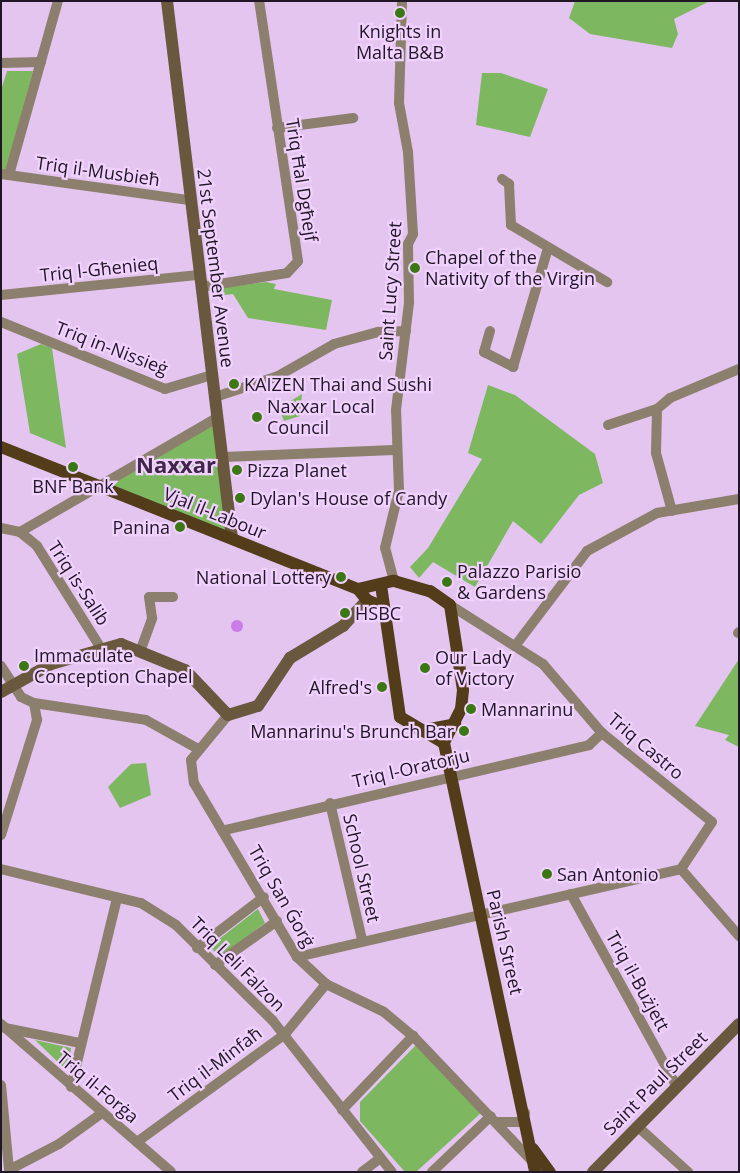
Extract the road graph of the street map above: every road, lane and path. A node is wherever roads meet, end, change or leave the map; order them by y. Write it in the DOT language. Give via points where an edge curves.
graph roads {
  1 [pos="58,1"];
  2 [pos="167,1"];
  3 [pos="259,1"];
  4 [pos="402,1"];
  5 [pos="41,62"];
  6 [pos="2,66"];
  7 [pos="353,118"];
  8 [pos="277,128"];
  9 [pos="5,174"];
  10 [pos="502,179"];
  11 [pos="190,200"];
  12 [pos="548,248"];
  13 [pos="200,281"];
  14 [pos="607,282"];
  15 [pos="1,296"];
  16 [pos="1,322"];
  17 [pos="406,331"];
  18 [pos="490,331"];
  19 [pos="739,369"];
  20 [pos="212,375"];
  21 [pos="216,397"];
  22 [pos="657,409"];
  23 [pos="218,418"];
  24 [pos="608,425"];
  25 [pos="1,447"];
  26 [pos="394,450"];
  27 [pos="222,457"];
  28 [pos="100,486"];
  29 [pos="739,499"];
  30 [pos="672,511"];
  31 [pos="1,528"];
  32 [pos="20,532"];
  33 [pos="232,538"];
  34 [pos="394,581"];
  35 [pos="381,585"];
  36 [pos="358,588"];
  37 [pos="173,597"];
  38 [pos="367,600"];
  39 [pos="450,605"];
  40 [pos="383,607"];
  41 [pos="515,646"];
  42 [pos="100,647"];
  43 [pos="141,649"];
  44 [pos="1,666"];
  45 [pos="12,683"];
  46 [pos="1,692"];
  47 [pos="34,703"];
  48 [pos="228,715"];
  49 [pos="455,724"];
  50 [pos="420,730"];
  51 [pos="602,733"];
  52 [pos="444,743"];
  53 [pos="198,749"];
  54 [pos="451,775"];
  55 [pos="330,803"];
  56 [pos="225,830"];
  57 [pos="1,834"];
  58 [pos="1,869"];
  59 [pos="681,869"];
  60 [pos="571,894"];
  61 [pos="264,897"];
  62 [pos="117,898"];
  63 [pos="481,914"];
  64 [pos="276,921"];
  65 [pos="739,936"];
  66 [pos="362,939"];
  67 [pos="197,948"];
  68 [pos="297,957"];
  69 [pos="215,965"];
  70 [pos="326,984"];
  71 [pos="739,1024"];
  72 [pos="3,1026"];
  73 [pos="285,1034"];
  74 [pos="413,1036"];
  75 [pos="80,1043"];
  76 [pos="1,1085"];
  77 [pos="676,1085"];
  78 [pos="71,1086"];
  79 [pos="342,1110"];
  80 [pos="102,1113"];
  81 [pos="525,1113"];
  82 [pos="494,1119"];
  83 [pos="511,1125"];
  84 [pos="637,1126"];
  85 [pos="529,1132"];
  86 [pos="137,1142"];
  87 [pos="379,1159"];
  88 [pos="533,1160"];
  89 [pos="592,1170"];
  90 [pos="171,1172"];
  91 [pos="362,1172"];
  92 [pos="392,1172"];
  93 [pos="432,1172"];
  94 [pos="550,1172"];
  95 [pos="688,1172"];
  1 -- 5 [label="street"];
  2 -- 11 [label="street, 21st September Avenue"];
  3 -- 8 [label="street, Triq Ħal Dgħejf"];
  4 -- 17 [label="street, Saint Lucy Street" via="398,103 408,152 413,234 408,244"];
  5 -- 6 [label="street"];
  5 -- 9 [label="street"];
  7 -- 8 [label="street"];
  8 -- 13 [label="street, Triq Ħal Dgħejf" via="298,261 286,274"];
  9 -- 11 [label="street, Triq il-Musbieħ"];
  10 -- 12 [label="street" via="509,184 511,225"];
  11 -- 13 [label="street, 21st September Avenue"];
  12 -- 14 [label="street"];
  12 -- 18 [label="street" via="513,367 484,352"];
  13 -- 15 [label="street, Triq l-Għenieq"];
  13 -- 20 [label="street, 21st September Avenue"];
  16 -- 20 [label="street, Triq in-Nissieġ" via="165,389"];
  17 -- 21 [label="street" via="378,332 334,344 278,376"];
  17 -- 26 [label="street, Saint Lucy Street"];
  19 -- 22 [label="street" via="670,398"];
  20 -- 21 [label="street, 21st September Avenue"];
  21 -- 23 [label="street, 21st September Avenue"];
  22 -- 24 [label="street"];
  22 -- 30 [label="street" via="656,453"];
  23 -- 27 [label="street, 21st September Avenue"];
  23 -- 28 [label="street"];
  25 -- 28 [label="main road, Vjal il-Labour"];
  26 -- 27 [label="street"];
  26 -- 34 [label="street, Saint Lucy Street" via="398,490 385,548"];
  27 -- 33 [label="street, 21st September Avenue"];
  28 -- 32 [label="street"];
  28 -- 33 [label="main road, Vjal il-Labour"];
  29 -- 30 [label="street"];
  30 -- 41 [label="street" via="618,526 587,551"];
  31 -- 32 [label="street"];
  32 -- 42 [label="street, Triq is-Salib" via="47,560"];
  33 -- 36 [label="main road, Vjal il-Labour"];
  34 -- 35 [label="main road"];
  34 -- 39 [label="main road" via="430,591"];
  35 -- 36 [label="main road"];
  35 -- 40 [label="main road"];
  36 -- 38 [label="main road"];
  37 -- 43 [label="street" via="149,597 152,618"];
  38 -- 40 [label="main road"];
  38 -- 48 [label="street" via="343,626 290,658 258,706"];
  39 -- 41 [label="street, Triq Castro"];
  39 -- 49 [label="main road" via="463,690"];
  40 -- 50 [label="main road" via="400,717"];
  41 -- 51 [label="street, Triq Castro" via="543,664"];
  42 -- 43 [label="street" via="121,644"];
  42 -- 45 [label="street"];
  43 -- 48 [label="street" via="185,670"];
  44 -- 45 [label="street"];
  45 -- 46 [label="street"];
  45 -- 47 [label="street" via="21,697"];
  47 -- 53 [label="street" via="146,720"];
  47 -- 57 [label="street" via="37,720"];
  48 -- 53 [label="street, Triq San Ġorġ"];
  49 -- 50 [label="main road"];
  49 -- 52 [label="main road"];
  50 -- 52 [label="main road"];
  51 -- 54 [label="street, Triq l-Oratorju" via="589,745"];
  51 -- 59 [label="street, Triq Castro" via="712,822 690,850"];
  52 -- 54 [label="main road, Parish Street"];
  53 -- 56 [label="street, Triq San Ġorġ" via="191,760 194,783"];
  54 -- 55 [label="street, Triq l-Oratorju"];
  54 -- 63 [label="main road, Parish Street"];
  55 -- 56 [label="street, Triq l-Oratorju"];
  55 -- 66 [label="street, School Street"];
  56 -- 61 [label="street, Triq San Ġorġ"];
  58 -- 62 [label="street, Triq Leli Falzon"];
  59 -- 60 [label="street"];
  59 -- 65 [label="street"];
  60 -- 63 [label="street"];
  60 -- 77 [label="street, Triq il-Bużjett"];
  61 -- 64 [label="street, Triq San Ġorġ"];
  61 -- 67 [label="street"];
  62 -- 67 [label="street, Triq Leli Falzon" via="149,908 176,925"];
  62 -- 75 [label="street"];
  63 -- 66 [label="street"];
  63 -- 81 [label="main road, Parish Street"];
  64 -- 68 [label="street, Triq San Ġorġ"];
  64 -- 69 [label="street"];
  66 -- 68 [label="street"];
  67 -- 69 [label="street, Triq Leli Falzon"];
  68 -- 70 [label="street, Triq San Ġorġ"];
  69 -- 73 [label="street, Triq Leli Falzon"];
  70 -- 73 [label="street, Triq il-Minfaħ"];
  70 -- 74 [label="street, Triq San Ġorġ" via="384,1012"];
  71 -- 77 [label="street, Saint Paul Street"];
  72 -- 75 [label="street, Triq il-Forġa"];
  72 -- 78 [label="street, Triq il-Forġa"];
  73 -- 79 [label="street, Triq Leli Falzon"];
  73 -- 86 [label="street, Triq il-Minfaħ"];
  74 -- 79 [label="street"];
  74 -- 82 [label="street, Triq San Ġorġ"];
  75 -- 78 [label="street"];
  76 -- 80 [label="street" via="9,1170 52,1149"];
  77 -- 84 [label="street, Saint Paul Street"];
  78 -- 80 [label="street, Triq il-Forġa"];
  79 -- 87 [label="street, Triq Leli Falzon"];
  80 -- 86 [label="street, Triq il-Forġa"];
  81 -- 83 [label="street" via="521,1122"];
  81 -- 85 [label="main road, Parish Street"];
  82 -- 83 [label="street"];
  82 -- 88 [label="street, Triq San Ġorġ"];
  82 -- 93 [label="street"];
  83 -- 85 [label="street"];
  84 -- 89 [label="street, Saint Paul Street"];
  84 -- 95 [label="street"];
  85 -- 88 [label="main road, Parish Street"];
  86 -- 90 [label="street, Triq il-Forġa"];
  87 -- 91 [label="street"];
  87 -- 92 [label="street, Triq Leli Falzon"];
  88 -- 94 [label="main road, Parish Street"];
}
